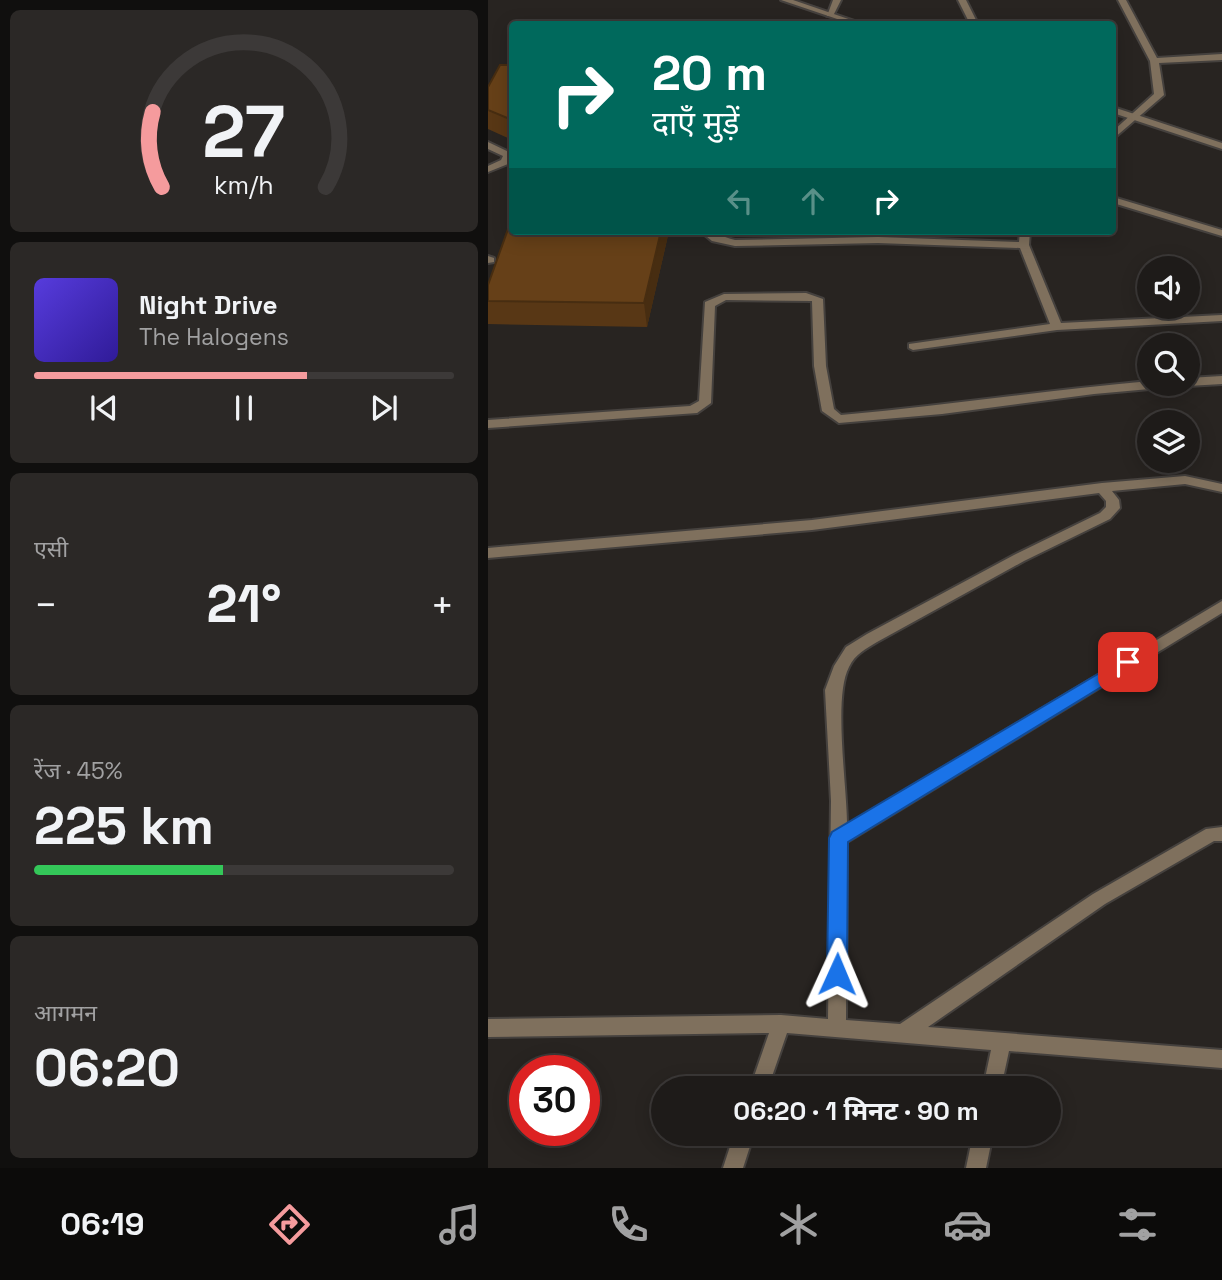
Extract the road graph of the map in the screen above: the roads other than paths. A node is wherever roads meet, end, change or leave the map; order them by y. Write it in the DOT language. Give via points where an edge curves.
graph roads {
  1 [pos="785,0"];
  2 [pos="837,0"];
  3 [pos="962,0"];
  4 [pos="1122,0"];
  5 [pos="830,14"];
  6 [pos="850,21"];
  7 [pos="972,21"];
  8 [pos="1222,57"];
  9 [pos="1154,61"];
  10 [pos="1116,111"];
  11 [pos="1135,117"];
  12 [pos="1116,133"];
  13 [pos="488,145"];
  14 [pos="1222,146"];
  15 [pos="488,169"];
  16 [pos="1116,201"];
  17 [pos="1222,233"];
  18 [pos="710,235"];
  19 [pos="1025,235"];
  20 [pos="842,236"];
  21 [pos="1024,245"];
  22 [pos="1222,318"];
  23 [pos="1057,327"];
  24 [pos="913,346"];
  25 [pos="1222,380"];
  26 [pos="1200,381"];
  27 [pos="1137,386"];
  28 [pos="488,424"];
  29 [pos="1102,486"];
  30 [pos="1222,488"];
  31 [pos="488,554"];
  32 [pos="1222,606"];
  33 [pos="1219,832"];
  34 [pos="839,838"];
  35 [pos="781,1024"];
  36 [pos="488,1028"];
  37 [pos="837,1028"];
  38 [pos="903,1033"];
  39 [pos="1002,1041"];
  40 [pos="1222,1059"];
  41 [pos="763,1076"];
  42 [pos="995,1076"];
  43 [pos="740,1146"];
  44 [pos="981,1146"];
  45 [pos="733,1168"];
  46 [pos="976,1168"];
  1 -- 5 [label="street"];
  2 -- 5 [label="street"];
  3 -- 7 [label="street"];
  4 -- 9 [label="street"];
  5 -- 6 [label="street"];
  8 -- 9 [label="street"];
  9 -- 11 [label="street" via="1159,95"];
  10 -- 11 [label="street"];
  11 -- 12 [label="street"];
  11 -- 14 [label="street"];
  13 -- 15 [label="street" via="508,155 505,162"];
  16 -- 17 [label="street"];
  18 -- 20 [label="street" via="735,243"];
  19 -- 21 [label="street"];
  20 -- 21 [label="street"];
  21 -- 23 [label="street"];
  22 -- 23 [label="street"];
  23 -- 24 [label="street"];
  25 -- 26 [label="street"];
  27 -- 28 [label="street" via="839,419 828,411 820,366 817,299 724,297 709,304 704,403 700,407"];
  29 -- 30 [label="street" via="1185,480"];
  29 -- 31 [label="street" via="812,526"];
  29 -- 34 [label="street" via="1113,508 1105,516 851,651 833,690"];
  32 -- 34 [label="street"];
  33 -- 38 [label="street" via="1099,899"];
  34 -- 37 [label="street"];
  35 -- 36 [label="street"];
  35 -- 37 [label="street"];
  35 -- 41 [label="street"];
  37 -- 38 [label="street"];
  38 -- 39 [label="street"];
  39 -- 40 [label="street"];
  39 -- 42 [label="street"];
  43 -- 45 [label="street"];
  44 -- 46 [label="street"];
}
